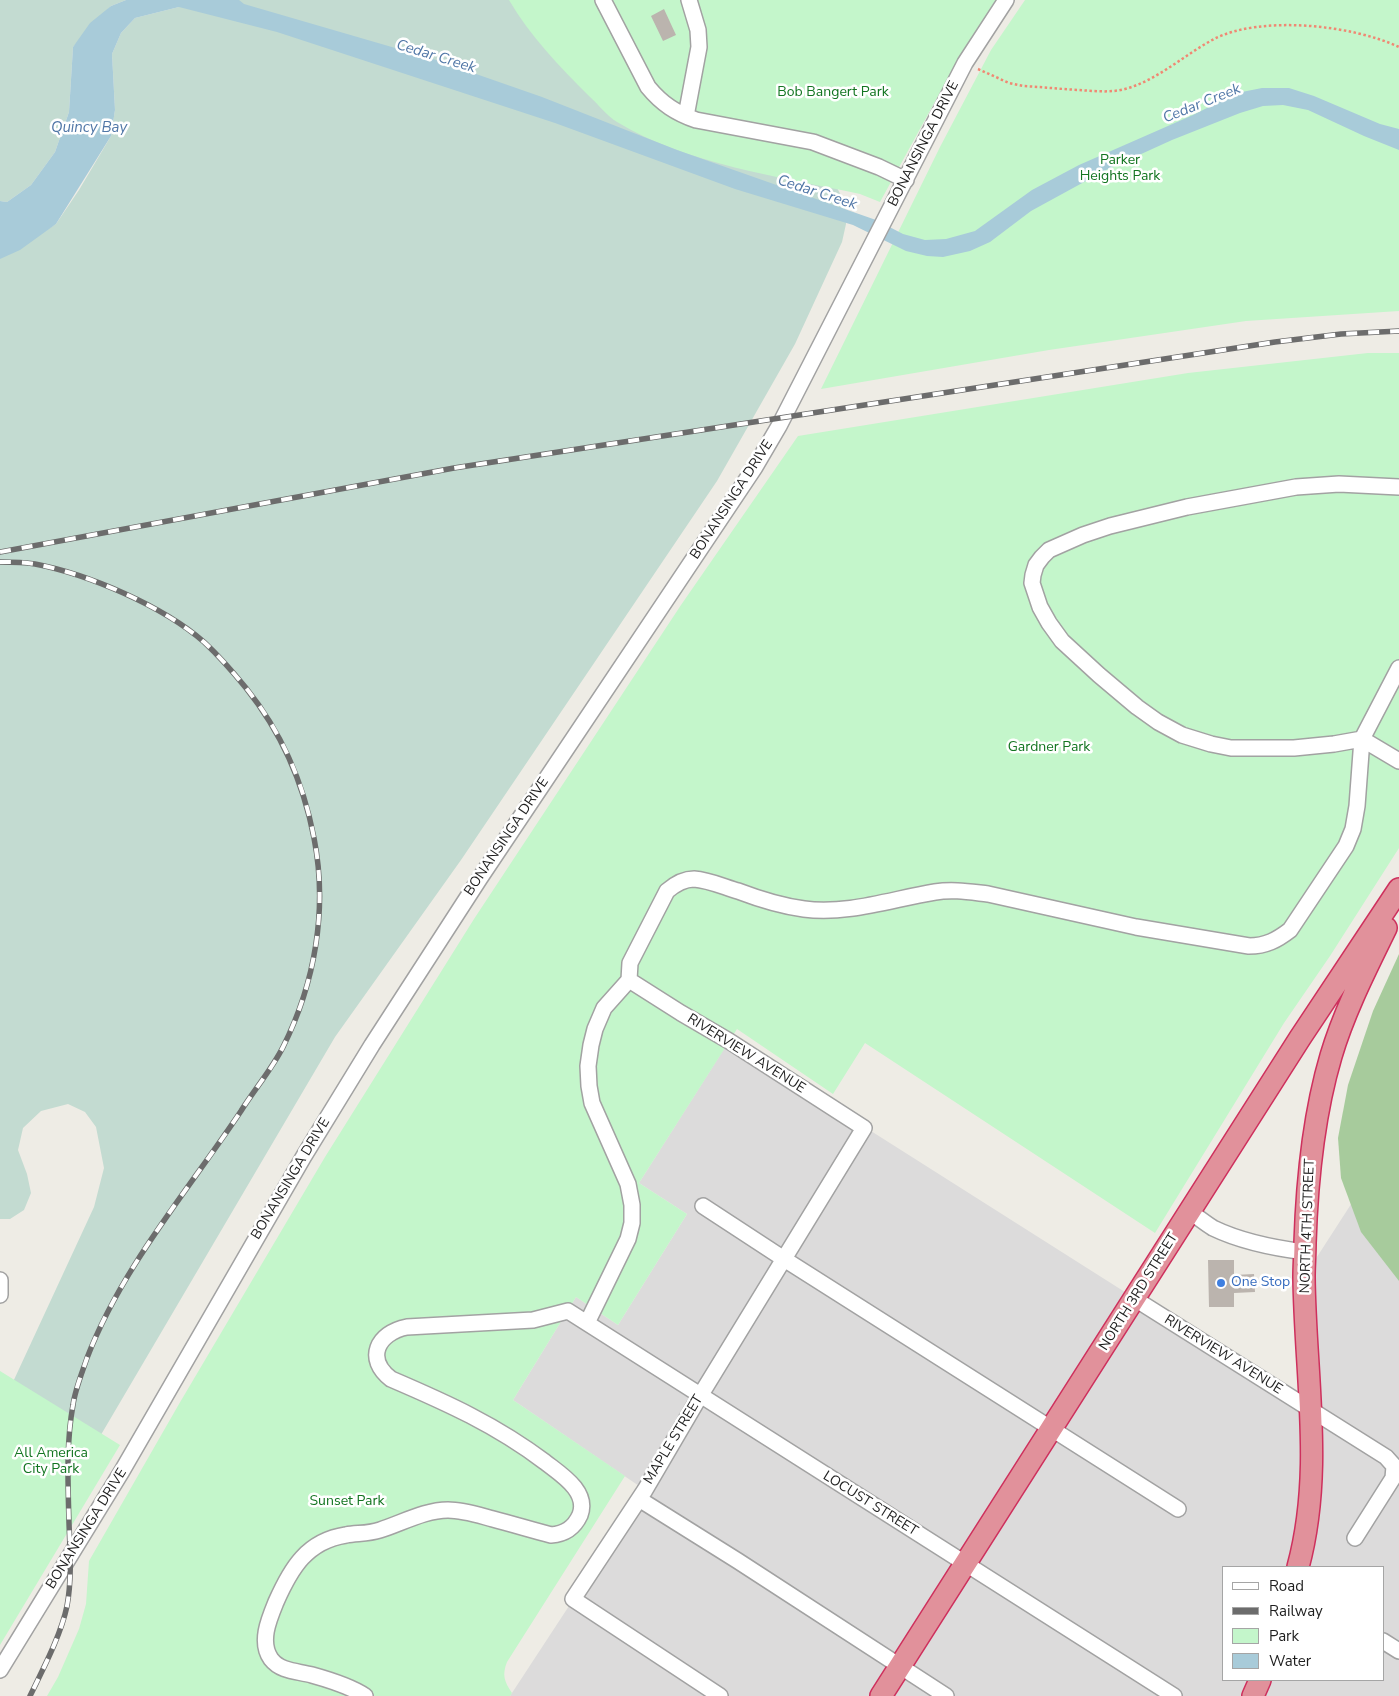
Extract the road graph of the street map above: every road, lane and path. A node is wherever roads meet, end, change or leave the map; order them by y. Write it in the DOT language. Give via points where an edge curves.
graph roads {
  1 [pos="603,0"];
  2 [pos="690,0"];
  3 [pos="1006,0"];
  4 [pos="1399,47"];
  5 [pos="966,63"];
  6 [pos="686,116"];
  7 [pos="906,180"];
  8 [pos="1399,487"];
  9 [pos="1399,668"];
  10 [pos="1362,739"];
  11 [pos="1399,761"];
  12 [pos="1399,889"];
  13 [pos="1399,901"];
  14 [pos="629,980"];
  15 [pos="864,1128"];
  16 [pos="703,1206"];
  17 [pos="1190,1212"];
  18 [pos="1305,1252"];
  19 [pos="784,1259"];
  20 [pos="0,1280"];
  21 [pos="0,1295"];
  22 [pos="1135,1299"];
  23 [pos="588,1323"];
  24 [pos="700,1396"];
  25 [pos="1312,1410"];
  26 [pos="1051,1430"];
  27 [pos="639,1499"];
  28 [pos="1178,1509"];
  29 [pos="1355,1538"];
  30 [pos="964,1564"];
  31 [pos="1298,1566"];
  32 [pos="1384,1642"];
  33 [pos="1399,1651"];
  34 [pos="900,1667"];
  35 [pos="0,1670"];
  36 [pos="1260,1681"];
  37 [pos="365,1696"];
  38 [pos="720,1696"];
  39 [pos="881,1696"];
  40 [pos="946,1696"];
  41 [pos="1174,1696"];
  42 [pos="1253,1696"];
  1 -- 6 [label="street" via="648,87 668,107"];
  2 -- 6 [label="street" via="699,47"];
  3 -- 5 [label="street, BONANSINGA DRIVE"];
  4 -- 5 [label="path" via="1368,35 1336,28 1254,27 1214,39 1151,79 1109,92 1022,86"];
  5 -- 7 [label="street, BONANSINGA DRIVE"];
  6 -- 7 [label="street" via="813,142 879,166"];
  7 -- 35 [label="street, BONANSINGA DRIVE" via="755,467 372,1045 122,1471"];
  8 -- 10 [label="street" via="1296,486 1188,507 1083,535 1049,550 1036,565 1033,575 1040,607 1062,641 1137,707 1182,735 1232,748 1294,748"];
  9 -- 10 [label="street"];
  10 -- 11 [label="street"];
  10 -- 14 [label="street" via="1357,806 1346,846 1296,922 1280,938 1269,943 1249,946 1169,934 988,894 937,892 821,911 757,898 693,879 667,891 630,963"];
  12 -- 17 [label="highway, NORTH 3RD STREET"];
  13 -- 18 [label="highway, NORTH 4TH STREET" via="1356,990 1322,1087 1306,1202"];
  14 -- 15 [label="street, RIVERVIEW AVENUE"];
  14 -- 23 [label="street" via="604,1008 595,1029 588,1066 592,1103 628,1184 632,1223 628,1239"];
  15 -- 19 [label="street, MAPLE STREET"];
  16 -- 19 [label="street"];
  17 -- 18 [label="street" via="1213,1227 1253,1243"];
  17 -- 22 [label="highway, NORTH 3RD STREET"];
  18 -- 25 [label="highway, NORTH 4TH STREET"];
  19 -- 24 [label="street, MAPLE STREET"];
  19 -- 26 [label="street"];
  20 -- 21 [label="street"];
  22 -- 25 [label="street, RIVERVIEW AVENUE"];
  22 -- 26 [label="highway, NORTH 3RD STREET"];
  23 -- 24 [label="street, LOCUST STREET"];
  23 -- 37 [label="street, LOCUST STREET" via="568,1311 533,1320 407,1327 396,1329 381,1340 377,1360 391,1380 474,1416 525,1447 573,1486 581,1504 574,1525 559,1534 551,1535 469,1512 448,1510 425,1514 378,1531 330,1539 303,1556 296,1563 272,1610 265,1635 267,1653 278,1666 338,1683"];
  24 -- 27 [label="street, MAPLE STREET"];
  24 -- 30 [label="street, LOCUST STREET"];
  25 -- 29 [label="street, RIVERVIEW AVENUE" via="1386,1457 1394,1466 1393,1478"];
  25 -- 31 [label="highway, NORTH 4TH STREET" via="1308,1512"];
  26 -- 28 [label="street"];
  26 -- 30 [label="highway, NORTH 3RD STREET"];
  27 -- 34 [label="street"];
  27 -- 38 [label="street, MAPLE STREET" via="573,1599"];
  30 -- 34 [label="highway, NORTH 3RD STREET"];
  30 -- 41 [label="street, LOCUST STREET"];
  32 -- 33 [label="street"];
  34 -- 39 [label="highway, NORTH 3RD STREET"];
  34 -- 40 [label="street"];
  36 -- 42 [label="highway"];
}
